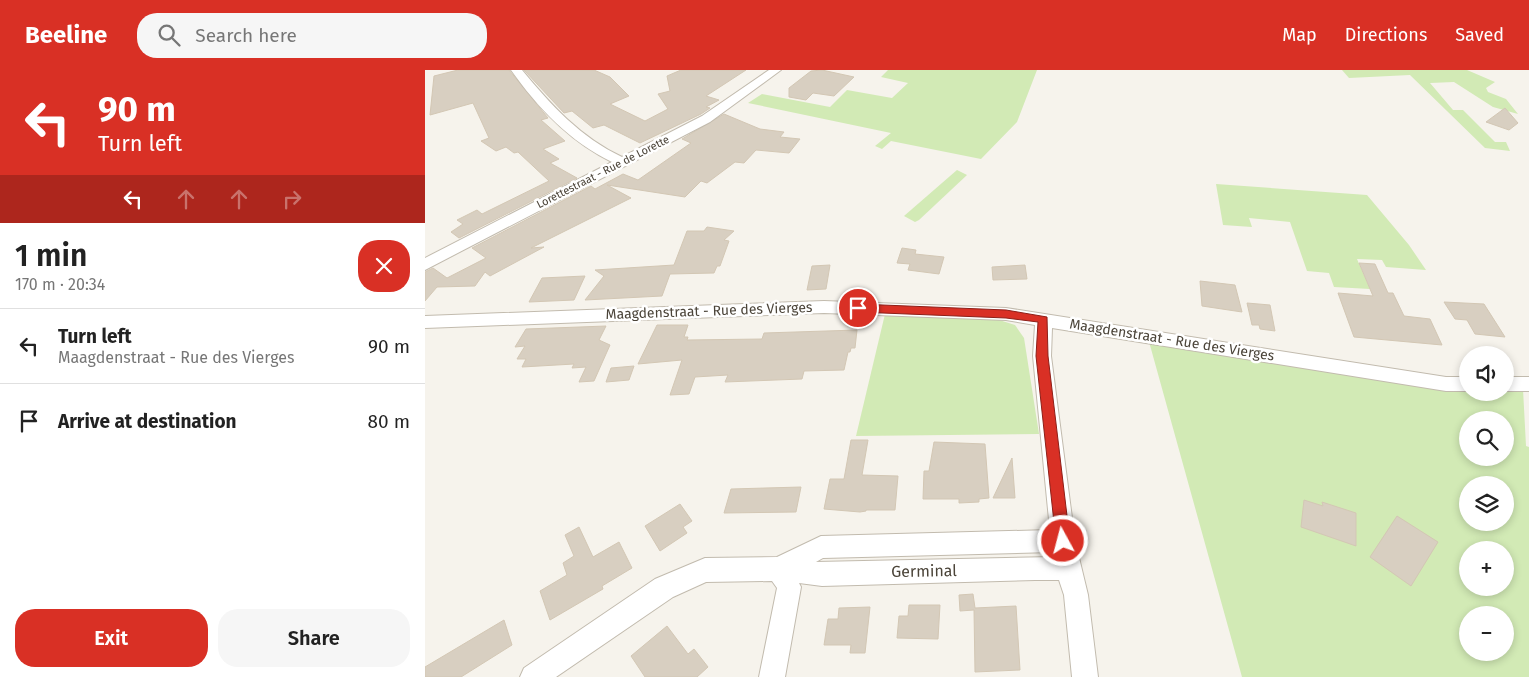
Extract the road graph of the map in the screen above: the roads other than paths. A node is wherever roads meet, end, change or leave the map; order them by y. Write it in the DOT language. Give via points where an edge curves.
graph roads {
  1 [pos="516,70"];
  2 [pos="776,70"];
  3 [pos="622,162"];
  4 [pos="425,265"];
  5 [pos="1044,320"];
  6 [pos="425,322"];
  7 [pos="1459,384"];
  8 [pos="1514,384"];
  9 [pos="1529,384"];
  10 [pos="1063,541"];
  11 [pos="779,569"];
  12 [pos="1068,570"];
  13 [pos="533,677"];
  14 [pos="772,677"];
  15 [pos="1085,677"];
  1 -- 3 [label="street" via="557,120 576,137"];
  2 -- 3 [label="street, Lorettestraat - Rue de Lorette" via="716,113"];
  3 -- 4 [label="street, Lorettestraat - Rue de Lorette"];
  5 -- 6 [label="street, Maagdenstraat - Rue des Vierges" via="1006,314 824,307"];
  5 -- 7 [label="street, Maagdenstraat - Rue des Vierges"];
  5 -- 10 [label="street" via="1042,356"];
  8 -- 9 [label="street"];
  10 -- 11 [label="street, Germinal" via="821,547"];
  10 -- 12 [label="street"];
  11 -- 12 [label="street, Germinal" via="822,574 1035,568"];
  11 -- 13 [label="street, Germinal" via="705,570 663,588"];
  11 -- 14 [label="street" via="789,587"];
  12 -- 15 [label="street" via="1076,594"];
}
